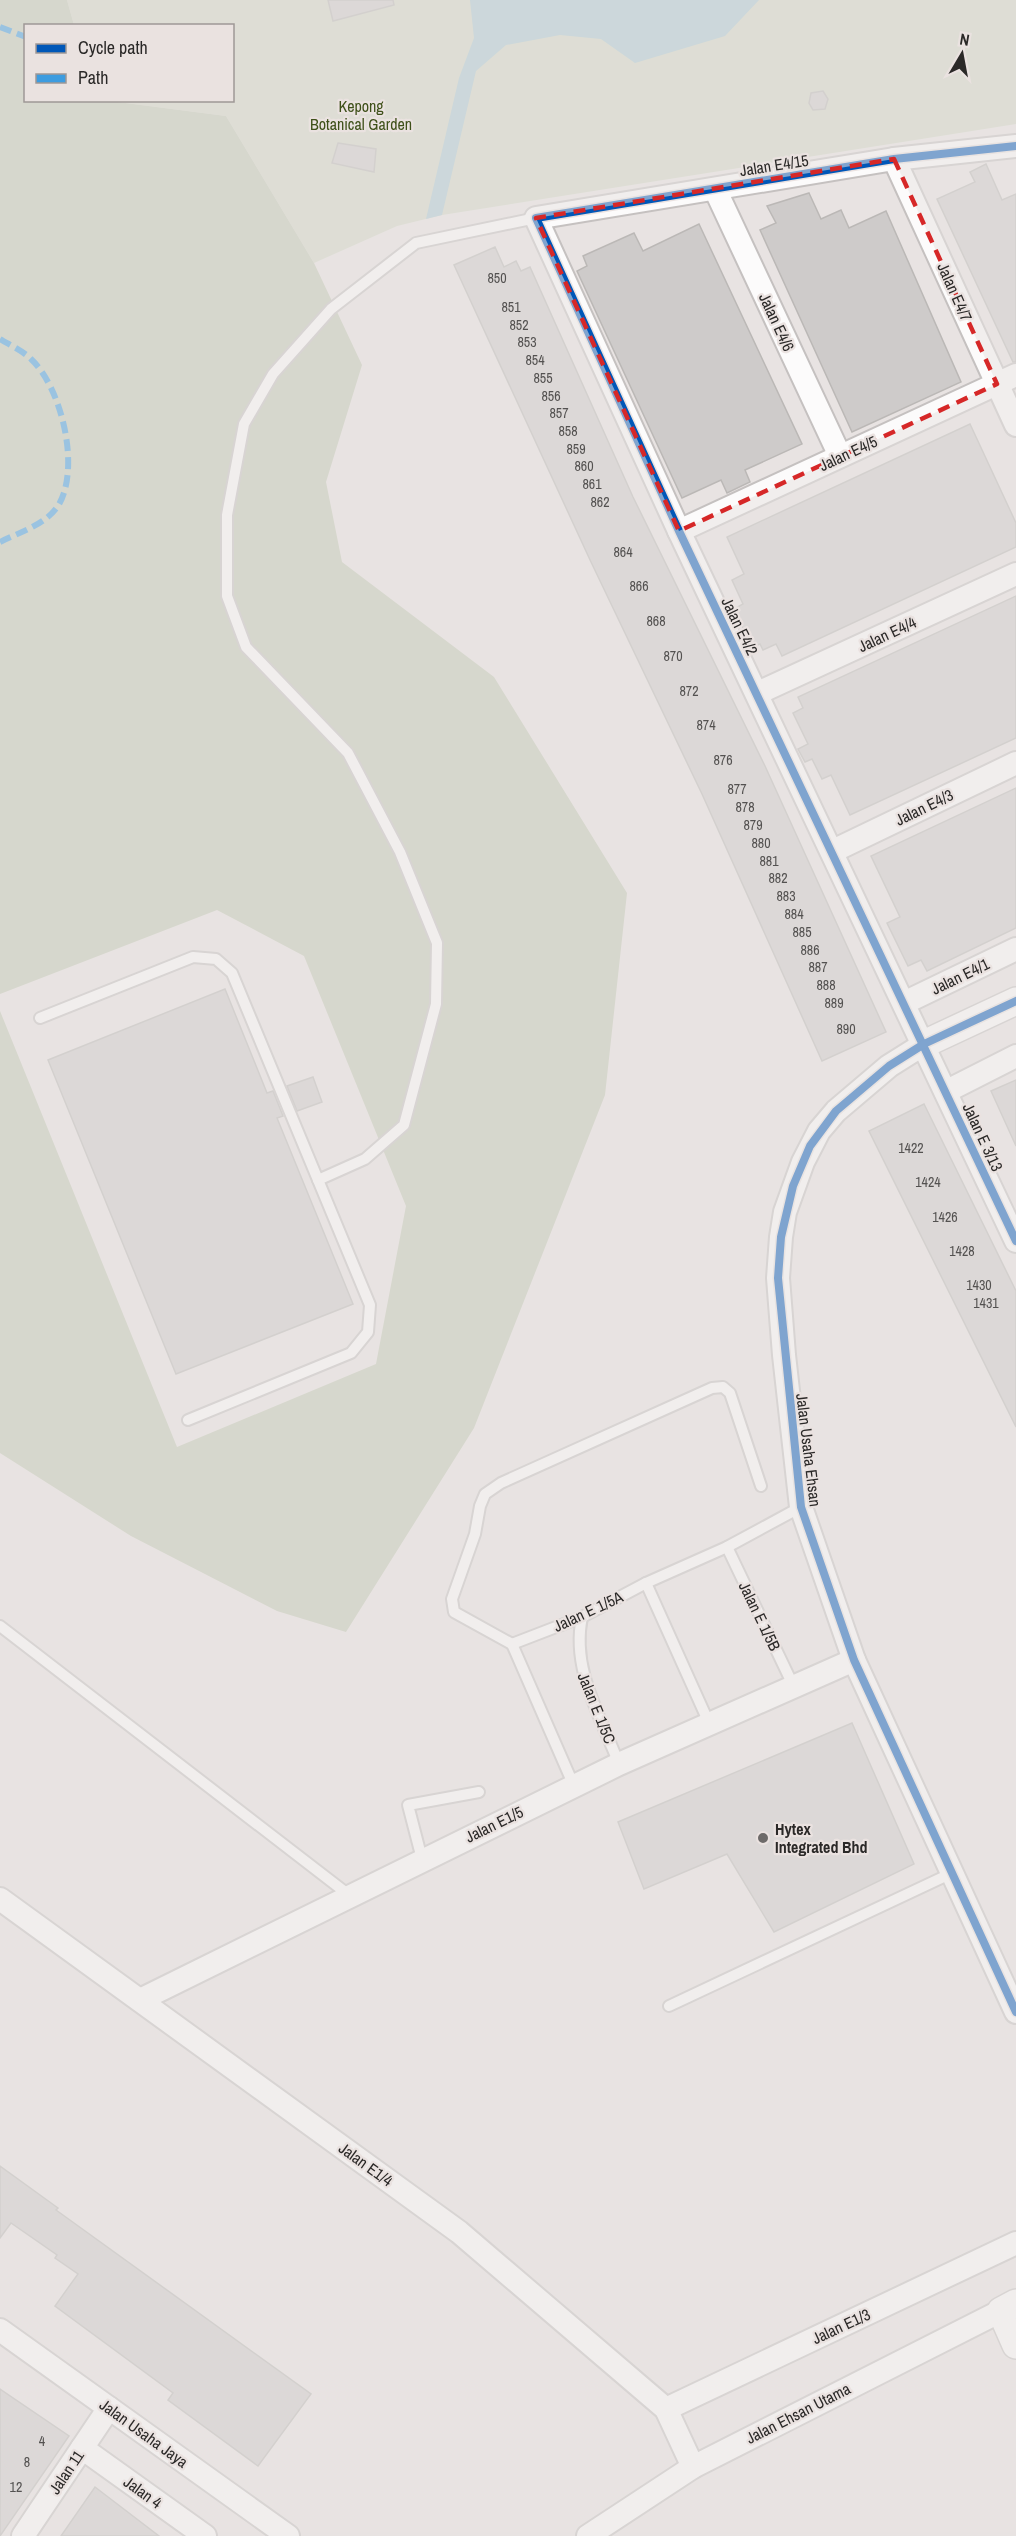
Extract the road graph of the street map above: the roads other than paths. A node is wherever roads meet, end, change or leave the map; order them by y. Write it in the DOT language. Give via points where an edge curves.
graph roads {
  1 [pos="1016,146"];
  2 [pos="894,159"];
  3 [pos="715,189"];
  4 [pos="536,218"];
  5 [pos="1007,380"];
  6 [pos="1016,425"];
  7 [pos="840,456"];
  8 [pos="679,531"];
  9 [pos="1016,574"];
  10 [pos="758,693"];
  11 [pos="1016,763"];
  12 [pos="833,851"];
  13 [pos="1016,949"];
  14 [pos="1016,1001"];
  15 [pos="903,1003"];
  16 [pos="40,1018"];
  17 [pos="924,1044"];
  18 [pos="1016,1056"];
  19 [pos="947,1091"];
  20 [pos="318,1180"];
  21 [pos="1016,1241"];
  22 [pos="188,1420"];
  23 [pos="761,1486"];
  24 [pos="801,1507"];
  25 [pos="727,1547"];
  26 [pos="646,1583"];
  27 [pos="582,1617"];
  28 [pos="0,1626"];
  29 [pos="512,1644"];
  30 [pos="854,1660"];
  31 [pos="793,1685"];
  32 [pos="709,1723"];
  33 [pos="619,1764"];
  34 [pos="574,1786"];
  35 [pos="479,1792"];
  36 [pos="422,1859"];
  37 [pos="952,1873"];
  38 [pos="349,1895"];
  39 [pos="0,1899"];
  40 [pos="140,2000"];
  41 [pos="669,2006"];
  42 [pos="1016,2012"];
  43 [pos="1016,2243"];
  44 [pos="1008,2307"];
  45 [pos="2,2336"];
  46 [pos="1016,2345"];
  47 [pos="109,2408"];
  48 [pos="666,2409"];
  49 [pos="82,2448"];
  50 [pos="693,2467"];
  51 [pos="23,2536"];
  52 [pos="205,2536"];
  53 [pos="288,2536"];
  54 [pos="588,2536"];
  1 -- 2 [label="street, Jalan E4/15"];
  2 -- 3 [label="street, Jalan E4/15"];
  2 -- 5 [label="street, Jalan E4/7"];
  3 -- 4 [label="street, Jalan E4/15"];
  3 -- 7 [label="street, Jalan E4/6"];
  4 -- 8 [label="street, Jalan E4/2"];
  4 -- 20 [label="lane" via="416,243 331,309 273,374 244,424 227,515 227,596 246,647 348,753 400,852 436,943 436,1004 404,1125 365,1159"];
  5 -- 6 [label="street, Jalan E4/7"];
  5 -- 7 [label="street, Jalan E4/5"];
  7 -- 8 [label="street, Jalan E4/5"];
  8 -- 10 [label="street, Jalan E4/2"];
  9 -- 10 [label="street, Jalan E4/4"];
  10 -- 12 [label="street, Jalan E4/2"];
  11 -- 12 [label="street, Jalan E4/3"];
  12 -- 15 [label="street, Jalan E4/2"];
  13 -- 15 [label="street, Jalan E4/1"];
  14 -- 17 [label="street, Jalan Usaha Ehsan"];
  15 -- 17 [label="street, Jalan E4/2"];
  16 -- 20 [label="lane" via="193,957 216,959 232,973"];
  17 -- 19 [label="street, Jalan E 3/13"];
  17 -- 24 [label="street, Jalan Usaha Ehsan" via="889,1066 836,1111 810,1146 785,1212 778,1278"];
  18 -- 19 [label="street"];
  19 -- 21 [label="street, Jalan E 3/13"];
  20 -- 22 [label="lane" via="370,1305 368,1332 351,1353"];
  23 -- 29 [label="lane" via="730,1393 723,1388 712,1388 501,1483 485,1494 452,1599 454,1612"];
  24 -- 25 [label="lane, Jalan E 1/5A"];
  24 -- 30 [label="street, Jalan Usaha Ehsan"];
  25 -- 26 [label="lane, Jalan E 1/5A"];
  25 -- 31 [label="lane, Jalan E 1/5B"];
  26 -- 27 [label="lane, Jalan E 1/5A"];
  26 -- 32 [label="lane"];
  27 -- 29 [label="lane, Jalan E 1/5A"];
  27 -- 33 [label="lane, Jalan E 1/5C" via="578,1634 580,1666"];
  28 -- 38 [label="lane"];
  29 -- 34 [label="lane"];
  30 -- 31 [label="street, Jalan E1/5"];
  30 -- 37 [label="street, Jalan Usaha Ehsan"];
  31 -- 32 [label="street, Jalan E1/5"];
  32 -- 33 [label="street, Jalan E1/5"];
  33 -- 34 [label="street, Jalan E1/5"];
  34 -- 36 [label="street, Jalan E1/5"];
  35 -- 36 [label="lane" via="408,1804"];
  36 -- 38 [label="street, Jalan E1/5"];
  37 -- 41 [label="lane"];
  37 -- 42 [label="street, Jalan Usaha Ehsan"];
  38 -- 40 [label="street, Jalan E1/5"];
  39 -- 40 [label="street, Jalan E1/4"];
  40 -- 48 [label="street, Jalan E1/4" via="459,2232"];
  43 -- 48 [label="street, Jalan E1/3"];
  44 -- 46 [label="street"];
  44 -- 50 [label="street, Jalan Ehsan Utama"];
  45 -- 47 [label="street, Jalan Usaha Jaya"];
  47 -- 49 [label="street, Jalan 11"];
  47 -- 53 [label="street, Jalan Usaha Jaya"];
  48 -- 50 [label="street, Jalan E1/4"];
  49 -- 51 [label="street, Jalan 11"];
  49 -- 52 [label="street, Jalan 4"];
  50 -- 54 [label="street, Jalan Ehsan Utama"];
}
